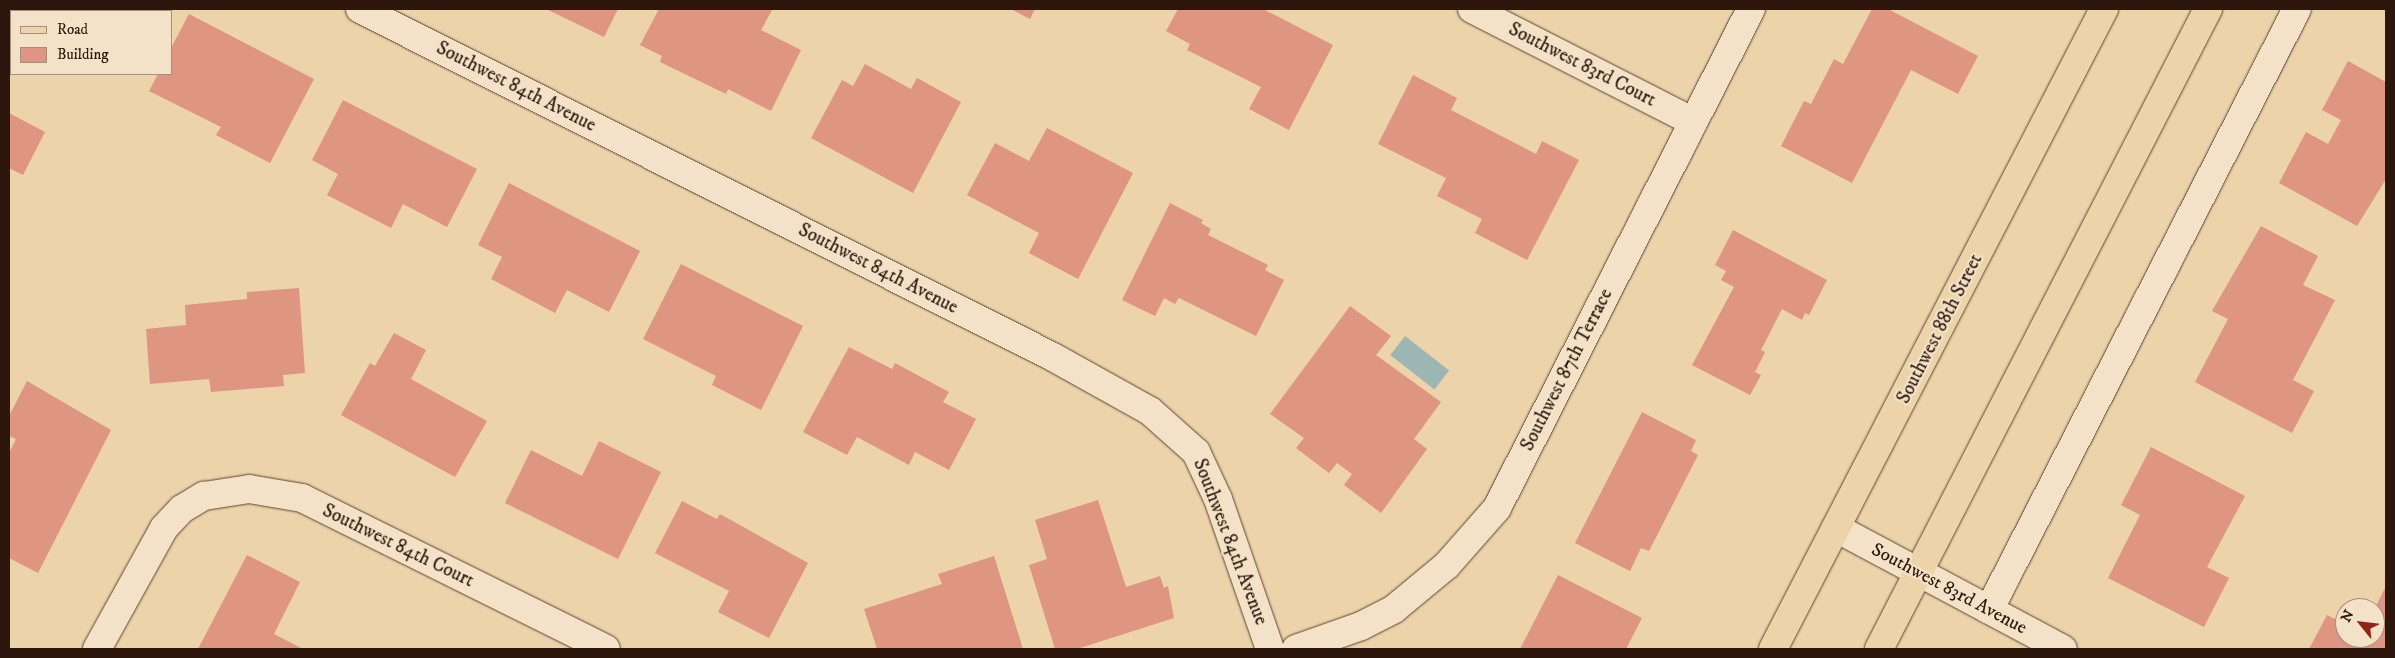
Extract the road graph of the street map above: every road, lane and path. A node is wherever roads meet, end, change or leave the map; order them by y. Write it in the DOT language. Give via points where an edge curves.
graph roads {
  1 [pos="360,9"];
  2 [pos="1472,9"];
  3 [pos="1751,9"];
  4 [pos="2104,9"];
  5 [pos="2208,9"];
  6 [pos="2297,9"];
  7 [pos="1692,121"];
  8 [pos="1836,528"];
  9 [pos="1918,573"];
  10 [pos="1989,610"];
  11 [pos="97,649"];
  12 [pos="606,649"];
  13 [pos="1270,649"];
  14 [pos="1296,649"];
  15 [pos="1774,649"];
  16 [pos="1879,649"];
  17 [pos="2063,649"];
  1 -- 13 [label="street, Southwest 84th Avenue" via="1053,357 1150,411 1196,452 1218,499"];
  2 -- 7 [label="street, Southwest 83rd Court"];
  3 -- 7 [label="street, Southwest 87th Terrace"];
  4 -- 8 [label="main road, Southwest 88th Street"];
  5 -- 9 [label="main road"];
  6 -- 10 [label="street"];
  7 -- 14 [label="street, Southwest 87th Terrace" via="1497,508 1447,566 1394,609 1361,626"];
  8 -- 9 [label="street, Southwest 83rd Avenue"];
  8 -- 15 [label="main road, Southwest 88th Street"];
  9 -- 10 [label="street, Southwest 83rd Avenue"];
  9 -- 16 [label="main road"];
  10 -- 17 [label="street, Southwest 83rd Avenue"];
  11 -- 12 [label="street, Southwest 84th Court" via="149,551 182,509 204,496 232,489 267,490 302,498"];
}
